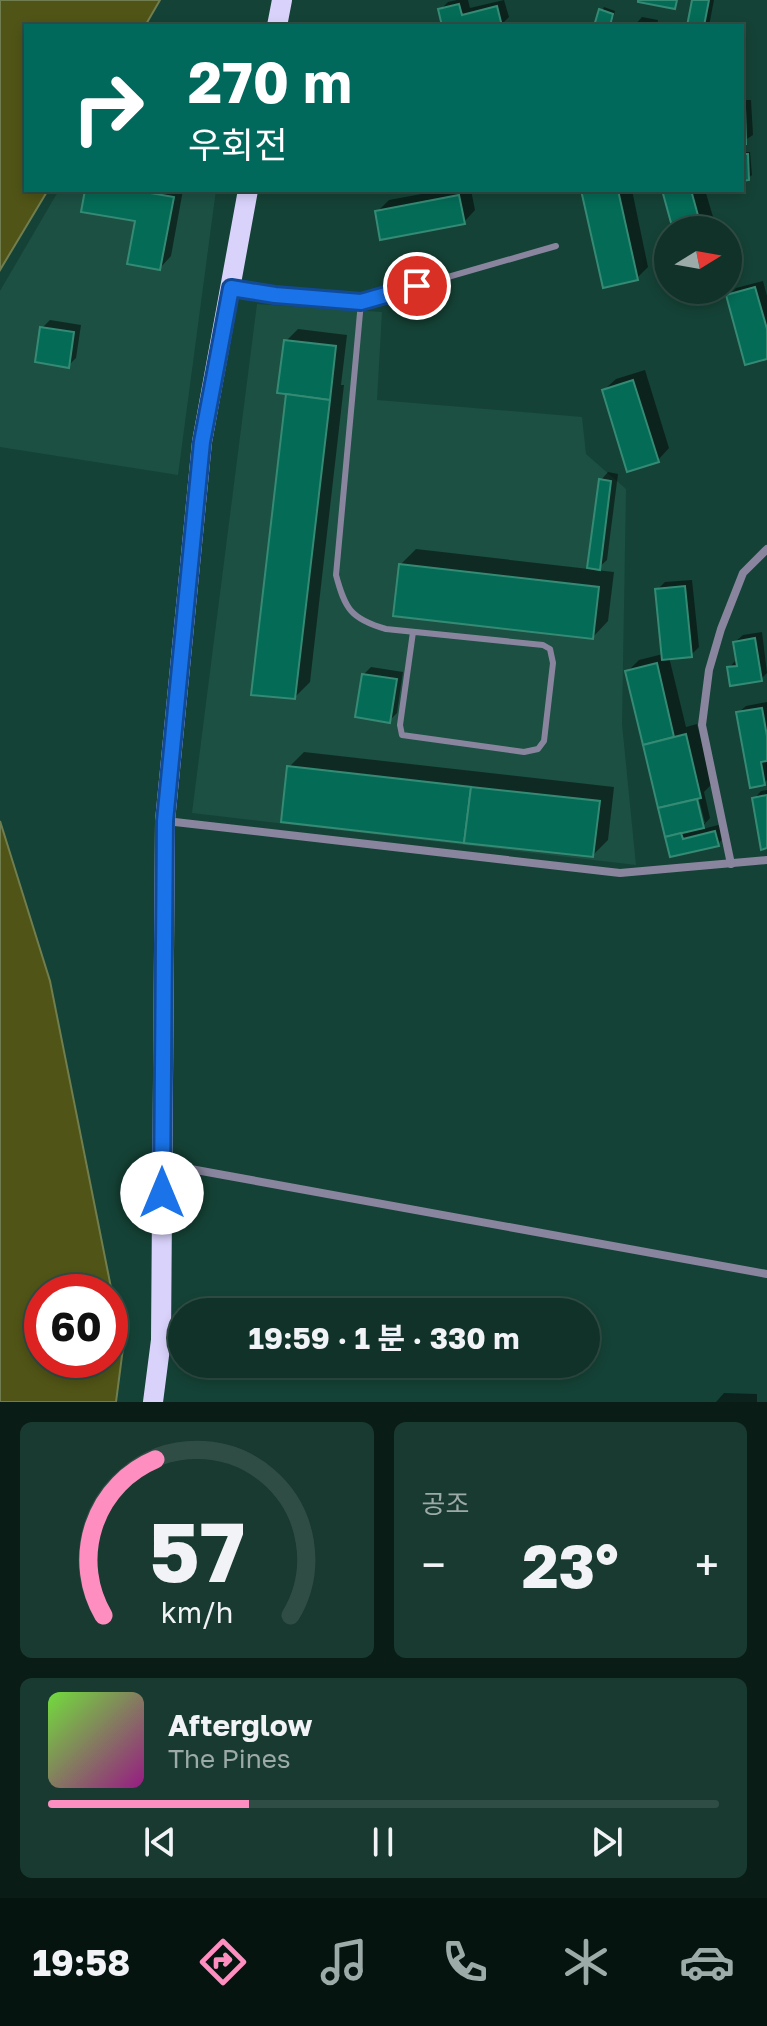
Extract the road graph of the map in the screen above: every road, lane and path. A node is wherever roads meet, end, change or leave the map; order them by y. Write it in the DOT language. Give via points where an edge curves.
graph roads {
  1 [pos="282,0"];
  2 [pos="277,24"];
  3 [pos="248,192"];
  4 [pos="556,246"];
  5 [pos="231,288"];
  6 [pos="361,302"];
  7 [pos="767,549"];
  8 [pos="413,632"];
  9 [pos="165,821"];
  10 [pos="767,860"];
  11 [pos="731,864"];
  12 [pos="162,1164"];
  13 [pos="767,1274"];
  14 [pos="153,1402"];
  1 -- 2 [label="main road"];
  3 -- 5 [label="main road"];
  4 -- 6 [label="lane"];
  5 -- 6 [label="lane"];
  5 -- 9 [label="main road" via="202,442"];
  6 -- 8 [label="lane" via="336,575 344,605 364,623"];
  7 -- 11 [label="street" via="743,573 721,629 702,725"];
  8 -- 8 [label="lane" via="550,649 544,741 538,749 524,752 402,735"];
  9 -- 11 [label="street" via="620,873"];
  9 -- 12 [label="main road"];
  10 -- 11 [label="street"];
  12 -- 13 [label="street"];
  12 -- 14 [label="main road" via="161,1340"];
}
